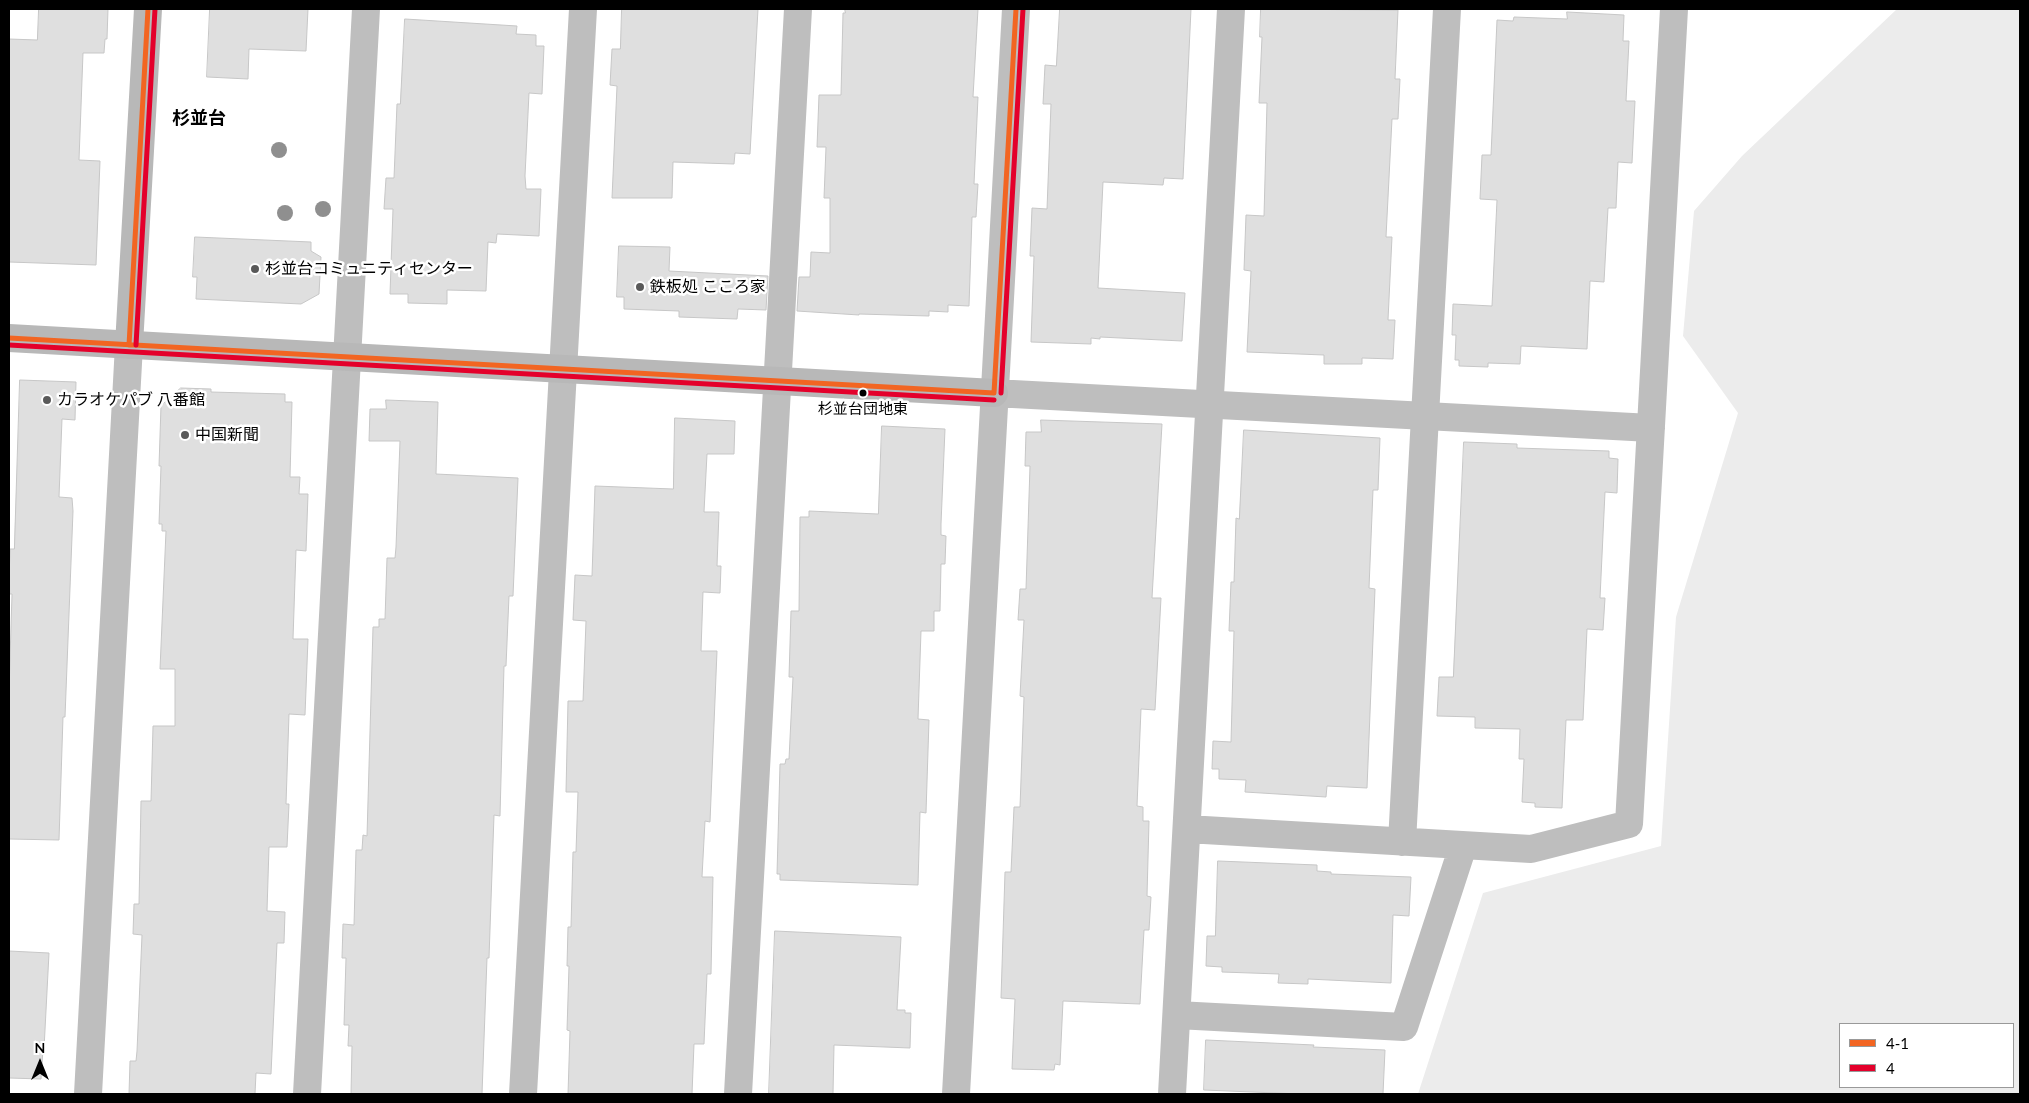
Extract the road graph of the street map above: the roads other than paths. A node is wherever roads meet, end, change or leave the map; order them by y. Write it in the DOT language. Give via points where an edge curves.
graph roads {
  1 [pos="148,9"];
  2 [pos="366,9"];
  3 [pos="582,9"];
  4 [pos="798,9"];
  5 [pos="1016,9"];
  6 [pos="1232,9"];
  7 [pos="1447,9"];
  8 [pos="1674,9"];
  9 [pos="9,338"];
  10 [pos="129,345"];
  11 [pos="347,357"];
  12 [pos="563,369"];
  13 [pos="777,381"];
  14 [pos="994,393"];
  15 [pos="1210,404"];
  16 [pos="1425,416"];
  17 [pos="1651,428"];
  18 [pos="1187,830"];
  19 [pos="1402,842"];
  20 [pos="1463,846"];
  21 [pos="1177,1015"];
  22 [pos="88,1094"];
  23 [pos="307,1094"];
  24 [pos="523,1094"];
  25 [pos="738,1094"];
  26 [pos="956,1094"];
  27 [pos="1172,1094"];
  1 -- 10 [label="street"];
  2 -- 11 [label="street"];
  3 -- 12 [label="street"];
  4 -- 13 [label="street"];
  5 -- 14 [label="street"];
  6 -- 15 [label="street"];
  7 -- 16 [label="street"];
  8 -- 17 [label="street"];
  9 -- 10 [label="street"];
  10 -- 11 [label="street"];
  10 -- 22 [label="street"];
  11 -- 12 [label="street"];
  11 -- 23 [label="street"];
  12 -- 13 [label="street"];
  12 -- 24 [label="street"];
  13 -- 14 [label="street"];
  13 -- 25 [label="street"];
  14 -- 15 [label="street"];
  14 -- 26 [label="street"];
  15 -- 16 [label="street"];
  15 -- 18 [label="street"];
  16 -- 17 [label="street"];
  16 -- 19 [label="street"];
  17 -- 20 [label="street" via="1629,824 1531,849"];
  18 -- 19 [label="street"];
  18 -- 21 [label="street"];
  19 -- 20 [label="street"];
  20 -- 21 [label="street" via="1404,1027"];
  21 -- 27 [label="street"];
}
